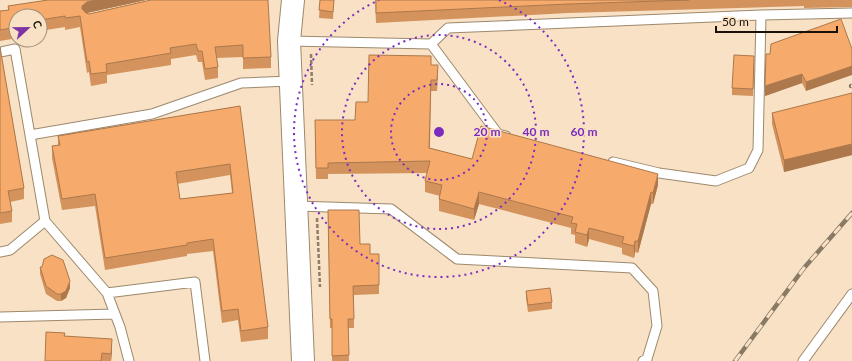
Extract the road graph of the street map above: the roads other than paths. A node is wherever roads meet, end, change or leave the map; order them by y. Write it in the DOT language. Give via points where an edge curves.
graph roads {
  1 [pos="294,0"];
  2 [pos="852,13"];
  3 [pos="762,15"];
  4 [pos="289,42"];
  5 [pos="431,44"];
  6 [pos="0,52"];
  7 [pos="290,81"];
  8 [pos="30,135"];
  9 [pos="514,138"];
  10 [pos="606,160"];
  11 [pos="296,206"];
  12 [pos="45,221"];
  13 [pos="0,252"];
  14 [pos="107,293"];
  15 [pos="852,294"];
  16 [pos="115,314"];
  17 [pos="0,317"];
  18 [pos="129,361"];
  19 [pos="205,361"];
  20 [pos="302,361"];
  21 [pos="643,361"];
  22 [pos="804,361"];
  1 -- 4 [label="street"];
  2 -- 3 [label="lane"];
  3 -- 5 [label="lane" via="448,28"];
  3 -- 10 [label="lane" via="758,150 749,168 716,181 659,173"];
  4 -- 5 [label="lane"];
  4 -- 7 [label="street"];
  5 -- 9 [label="lane" via="498,134"];
  6 -- 8 [label="lane" via="15,50"];
  7 -- 8 [label="lane" via="241,83 152,114"];
  7 -- 11 [label="street"];
  8 -- 12 [label="lane"];
  11 -- 20 [label="street"];
  11 -- 21 [label="lane" via="391,209 457,259 632,268 653,291 657,326 647,359"];
  12 -- 13 [label="lane" via="10,250"];
  12 -- 14 [label="lane"];
  14 -- 16 [label="lane"];
  14 -- 19 [label="lane" via="195,282"];
  15 -- 22 [label="lane"];
  16 -- 17 [label="lane"];
  16 -- 18 [label="lane"];
}
